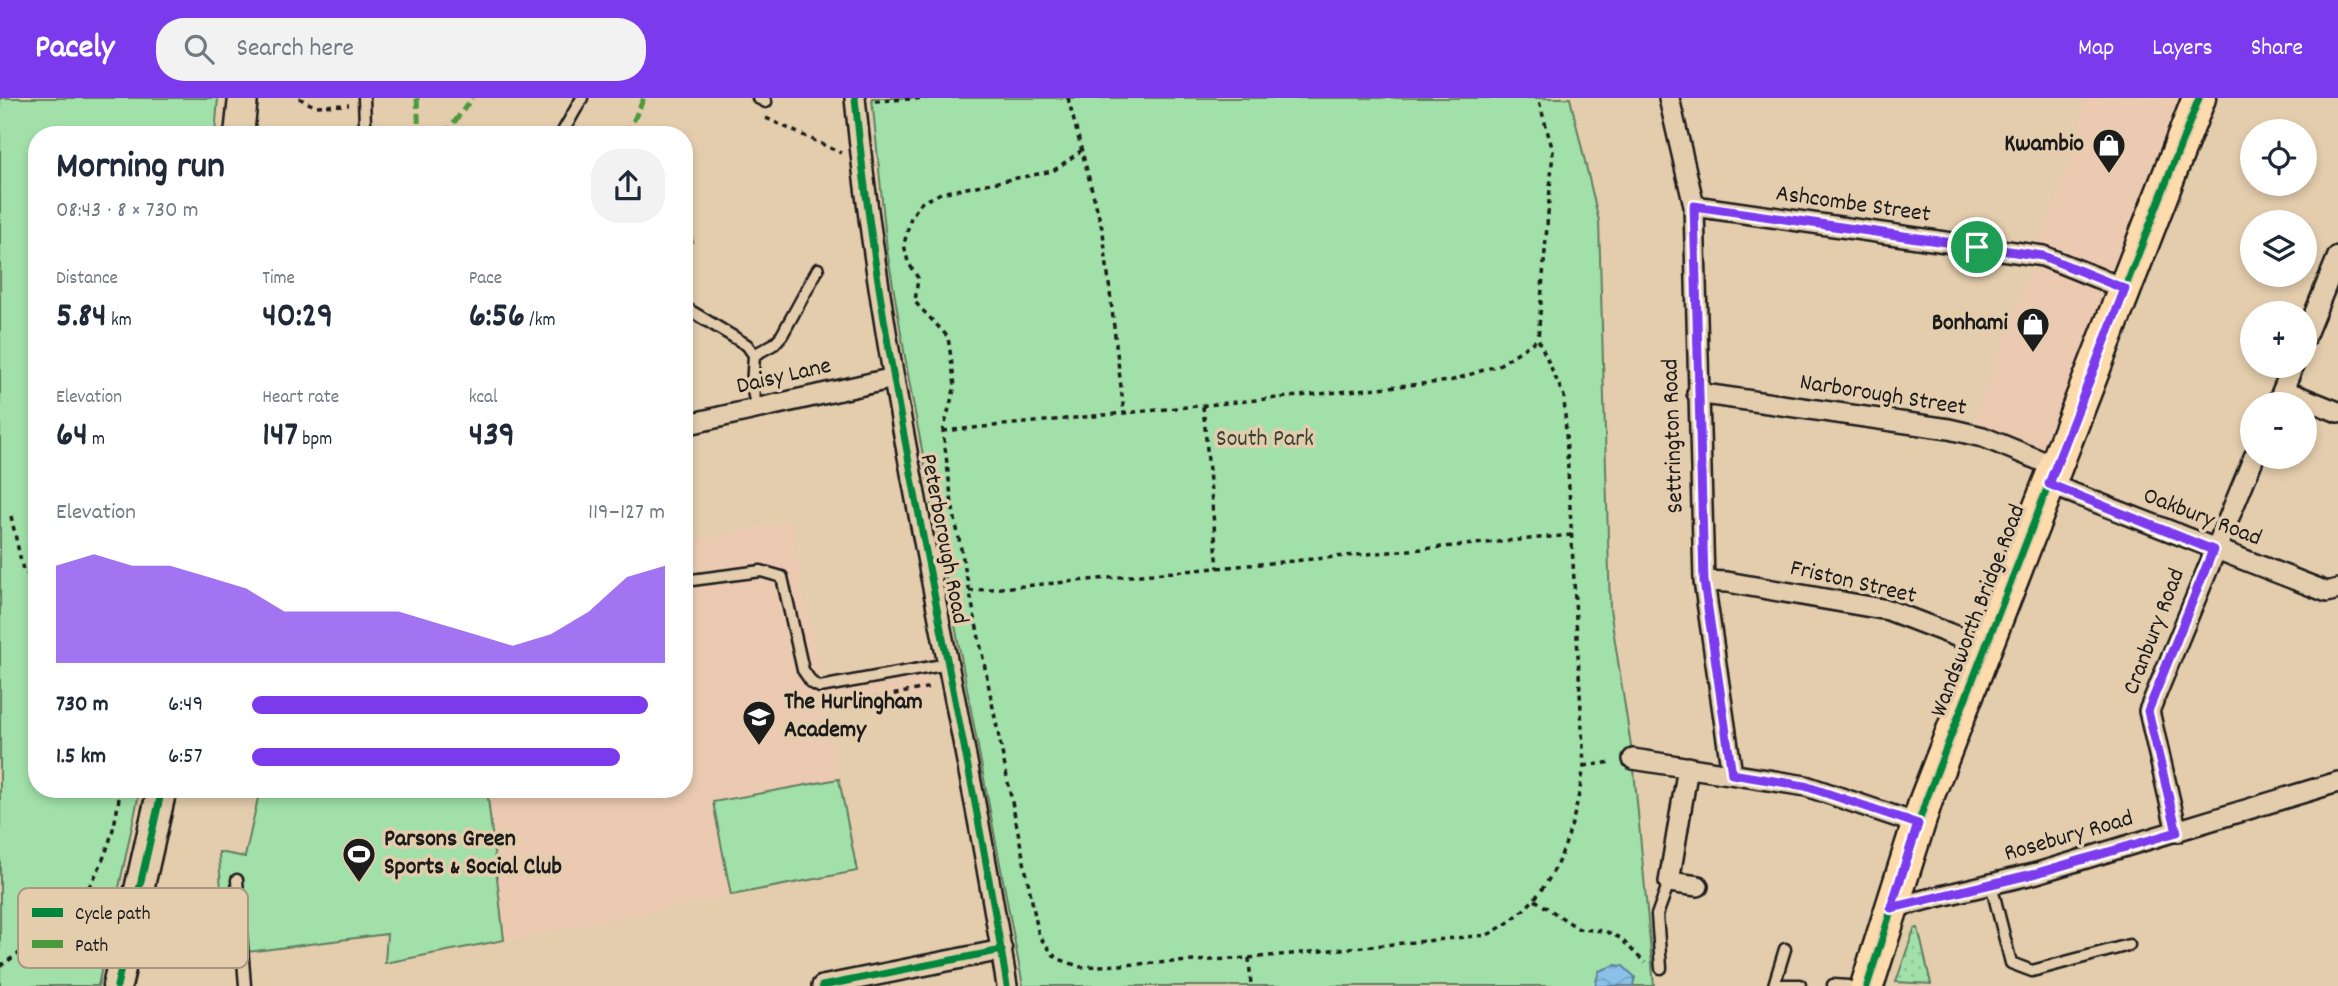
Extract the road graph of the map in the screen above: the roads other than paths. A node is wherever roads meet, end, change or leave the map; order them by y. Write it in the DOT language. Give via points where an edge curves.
graph roads {
  1 [pos="243,98"];
  2 [pos="582,98"];
  3 [pos="1669,98"];
  4 [pos="855,100"];
  5 [pos="2193,100"];
  6 [pos="363,102"];
  7 [pos="240,126"];
  8 [pos="366,126"];
  9 [pos="566,126"];
  10 [pos="1694,206"];
  11 [pos="2338,257"];
  12 [pos="818,269"];
  13 [pos="2125,289"];
  14 [pos="2317,308"];
  15 [pos="693,312"];
  16 [pos="754,355"];
  17 [pos="894,378"];
  18 [pos="1697,393"];
  19 [pos="2317,407"];
  20 [pos="757,408"];
  21 [pos="2338,412"];
  22 [pos="693,423"];
  23 [pos="2249,469"];
  24 [pos="2052,476"];
  25 [pos="2213,550"];
  26 [pos="693,580"];
  27 [pos="1704,581"];
  28 [pos="2338,589"];
  29 [pos="1987,648"];
  30 [pos="948,664"];
  31 [pos="1633,759"];
  32 [pos="1688,767"];
  33 [pos="1732,774"];
  34 [pos="2338,782"];
  35 [pos="160,798"];
  36 [pos="1918,824"];
  37 [pos="2177,832"];
  38 [pos="237,880"];
  39 [pos="1669,882"];
  40 [pos="1991,884"];
  41 [pos="1698,886"];
  42 [pos="139,888"];
  43 [pos="238,888"];
  44 [pos="1891,908"];
  45 [pos="2129,945"];
  46 [pos="1785,949"];
  47 [pos="1002,950"];
  48 [pos="121,968"];
  49 [pos="244,968"];
  50 [pos="1655,969"];
  51 [pos="1800,985"];
  52 [pos="1833,985"];
  53 [pos="117,986"];
  54 [pos="245,986"];
  55 [pos="822,986"];
  56 [pos="1007,986"];
  57 [pos="1848,986"];
  58 [pos="1867,986"];
  1 -- 7 [label="street"];
  2 -- 9 [label="lane"];
  3 -- 10 [label="street, Settrington Road"];
  4 -- 17 [label="street, Peterborough Road" via="865,207"];
  5 -- 13 [label="main road, Wandsworth Bridge Road"];
  6 -- 8 [label="lane"];
  10 -- 13 [label="street, Ashcombe Street" via="2043,256"];
  10 -- 18 [label="street, Settrington Road"];
  11 -- 14 [label="street"];
  12 -- 16 [label="lane" via="782,335"];
  13 -- 24 [label="main road, Wandsworth Bridge Road"];
  15 -- 16 [label="lane" via="747,345"];
  16 -- 20 [label="lane" via="751,387"];
  17 -- 20 [label="street, Daisy Lane"];
  17 -- 30 [label="street, Peterborough Road"];
  18 -- 24 [label="street, Narborough Street" via="1949,429 1983,437"];
  18 -- 27 [label="street, Settrington Road"];
  19 -- 21 [label="street"];
  20 -- 22 [label="street, Daisy Lane"];
  23 -- 25 [label="street, Cranbury Road"];
  24 -- 25 [label="street, Oakbury Road"];
  24 -- 29 [label="main road, Wandsworth Bridge Road"];
  25 -- 28 [label="street, Oakbury Road" via="2327,592"];
  25 -- 37 [label="street, Cranbury Road" via="2148,711"];
  26 -- 30 [label="lane" via="761,571 782,577 803,670 820,687"];
  27 -- 29 [label="street, Friston Street" via="1888,610"];
  27 -- 33 [label="street, Settrington Road"];
  29 -- 36 [label="main road, Wandsworth Bridge Road"];
  30 -- 47 [label="street, Peterborough Road"];
  31 -- 32 [label="street"];
  32 -- 33 [label="street"];
  32 -- 39 [label="street"];
  33 -- 36 [label="street" via="1805,786"];
  34 -- 37 [label="street, Rosebury Road"];
  35 -- 42 [label="street"];
  36 -- 44 [label="main road, Wandsworth Bridge Road"];
  37 -- 40 [label="street, Rosebury Road"];
  38 -- 43 [label="lane"];
  39 -- 41 [label="street"];
  39 -- 50 [label="lane" via="1657,915"];
  40 -- 44 [label="street, Rosebury Road"];
  40 -- 45 [label="lane" via="2011,963 2017,968 2032,971"];
  44 -- 58 [label="main road, Wandsworth Bridge Road"];
  46 -- 51 [label="lane" via="1774,985"];
  47 -- 55 [label="street"];
  47 -- 56 [label="street, Peterborough Road"];
  48 -- 53 [label="street"];
  49 -- 54 [label="lane"];
  52 -- 57 [label="lane"];
}
